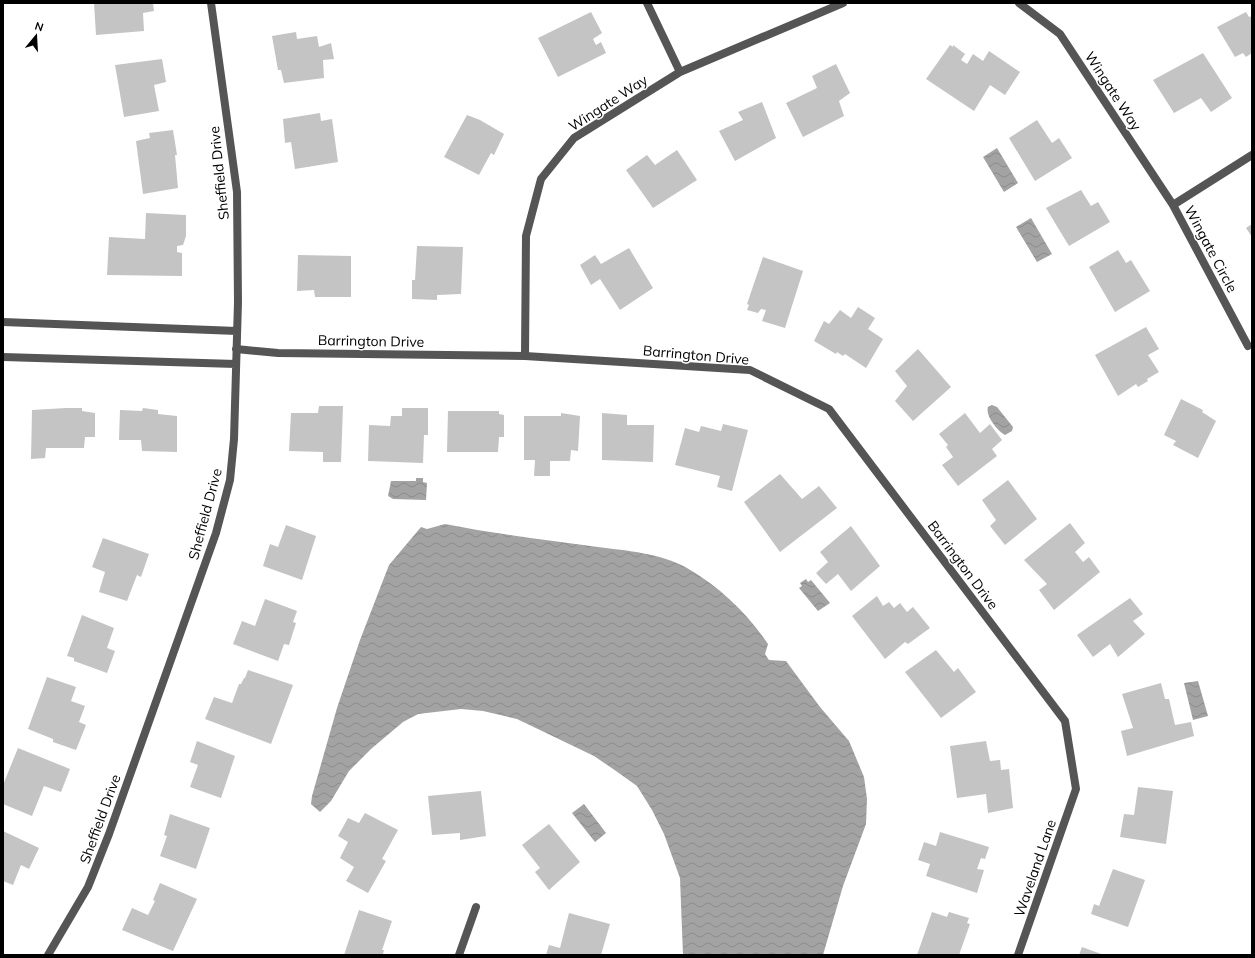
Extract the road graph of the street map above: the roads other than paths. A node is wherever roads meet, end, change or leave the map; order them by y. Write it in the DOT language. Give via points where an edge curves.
graph roads {
  1 [pos="211,3"];
  2 [pos="647,3"];
  3 [pos="843,3"];
  4 [pos="1019,3"];
  5 [pos="680,72"];
  6 [pos="1252,155"];
  7 [pos="1174,205"];
  8 [pos="3,322"];
  9 [pos="237,332"];
  10 [pos="1248,346"];
  11 [pos="236,349"];
  12 [pos="525,356"];
  13 [pos="3,357"];
  14 [pos="236,364"];
  15 [pos="1076,789"];
  16 [pos="476,907"];
  17 [pos="48,955"];
  18 [pos="459,955"];
  19 [pos="1018,955"];
  1 -- 9 [label="street, Sheffield Drive" via="237,192"];
  2 -- 5 [label="street"];
  3 -- 5 [label="street, Wingate Way"];
  4 -- 7 [label="street, Wingate Way" via="1060,34"];
  5 -- 12 [label="street, Wingate Way" via="574,138 541,179 526,236"];
  6 -- 7 [label="street"];
  7 -- 10 [label="street, Wingate Circle"];
  8 -- 9 [label="street"];
  9 -- 11 [label="street, Sheffield Drive"];
  11 -- 12 [label="street, Barrington Drive" via="278,353"];
  11 -- 14 [label="street, Sheffield Drive"];
  12 -- 15 [label="street, Barrington Drive" via="750,370 829,409 1065,721"];
  13 -- 14 [label="street"];
  14 -- 17 [label="street, Sheffield Drive" via="232,467 216,533 88,887"];
  15 -- 19 [label="street, Waveland Lane"];
  16 -- 18 [label="street"];
}
